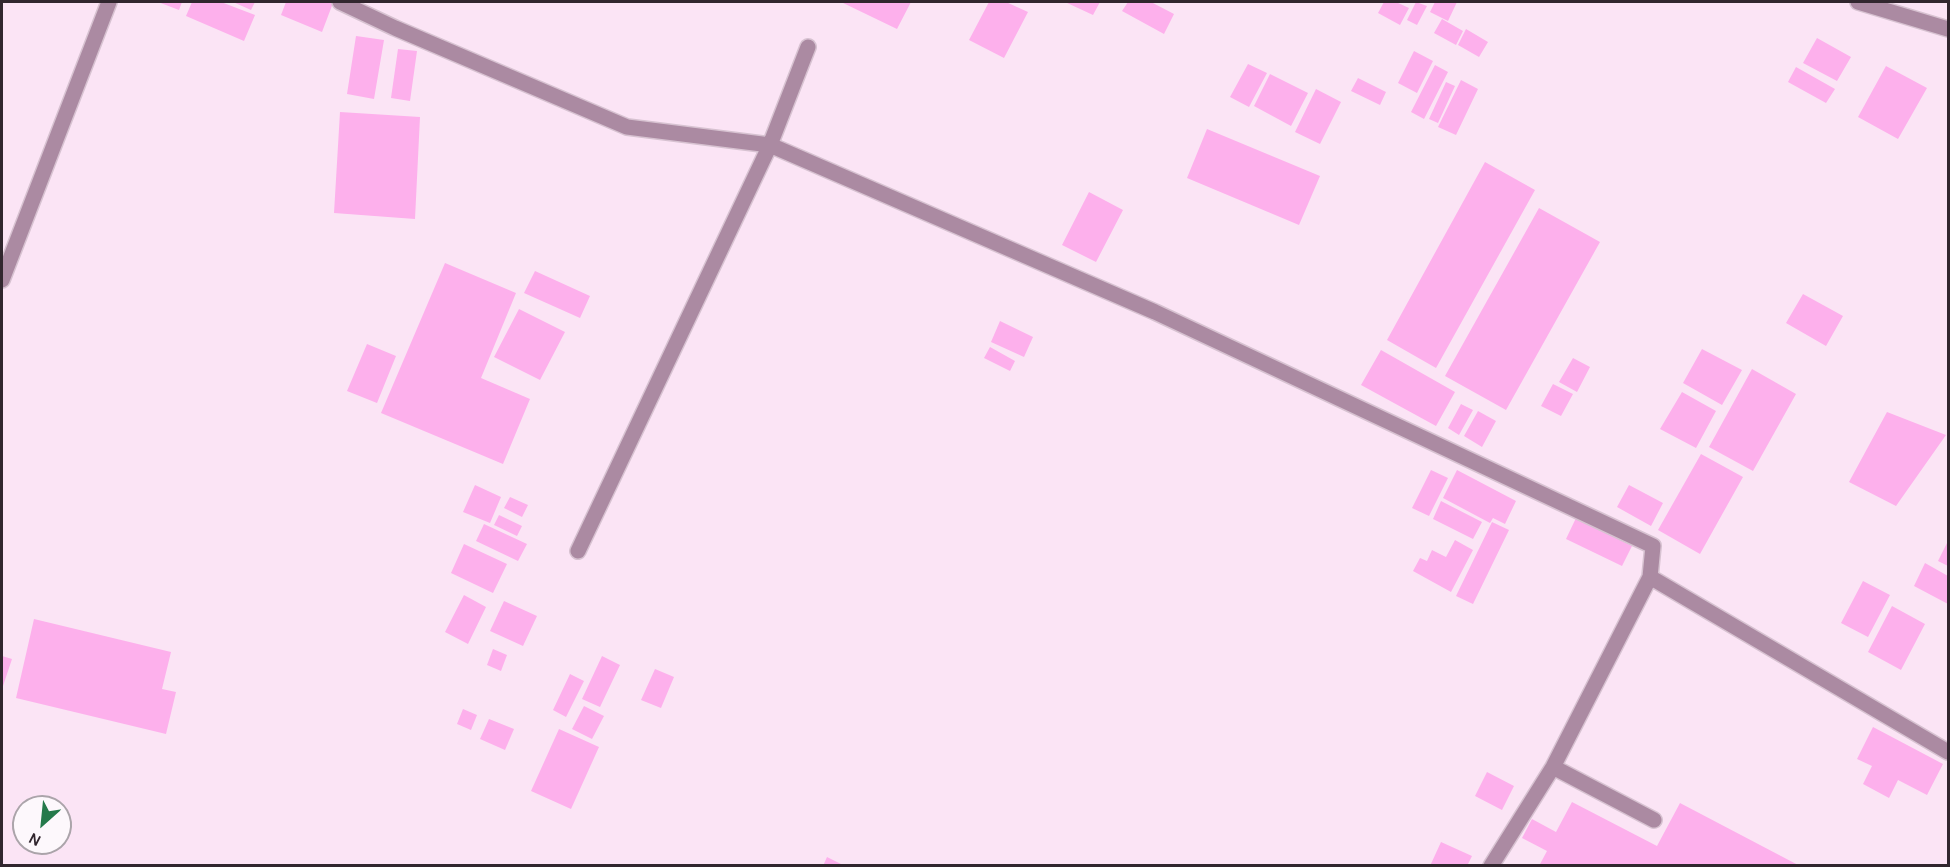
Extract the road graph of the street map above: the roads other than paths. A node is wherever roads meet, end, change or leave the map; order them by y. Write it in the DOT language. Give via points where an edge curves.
graph roads {
  1 [pos="109,2"];
  2 [pos="340,2"];
  3 [pos="1858,2"];
  4 [pos="1948,29"];
  5 [pos="808,47"];
  6 [pos="770,145"];
  7 [pos="2,280"];
  8 [pos="578,551"];
  9 [pos="1650,577"];
  10 [pos="1948,752"];
  11 [pos="1553,767"];
  12 [pos="1654,820"];
  13 [pos="1491,866"];
  1 -- 7 [label="street"];
  2 -- 6 [label="street" via="627,127"];
  3 -- 4 [label="street"];
  5 -- 6 [label="street"];
  6 -- 8 [label="street"];
  6 -- 9 [label="street" via="1155,312 1653,546"];
  9 -- 10 [label="street"];
  9 -- 11 [label="street"];
  11 -- 12 [label="street"];
  11 -- 13 [label="street"];
}
